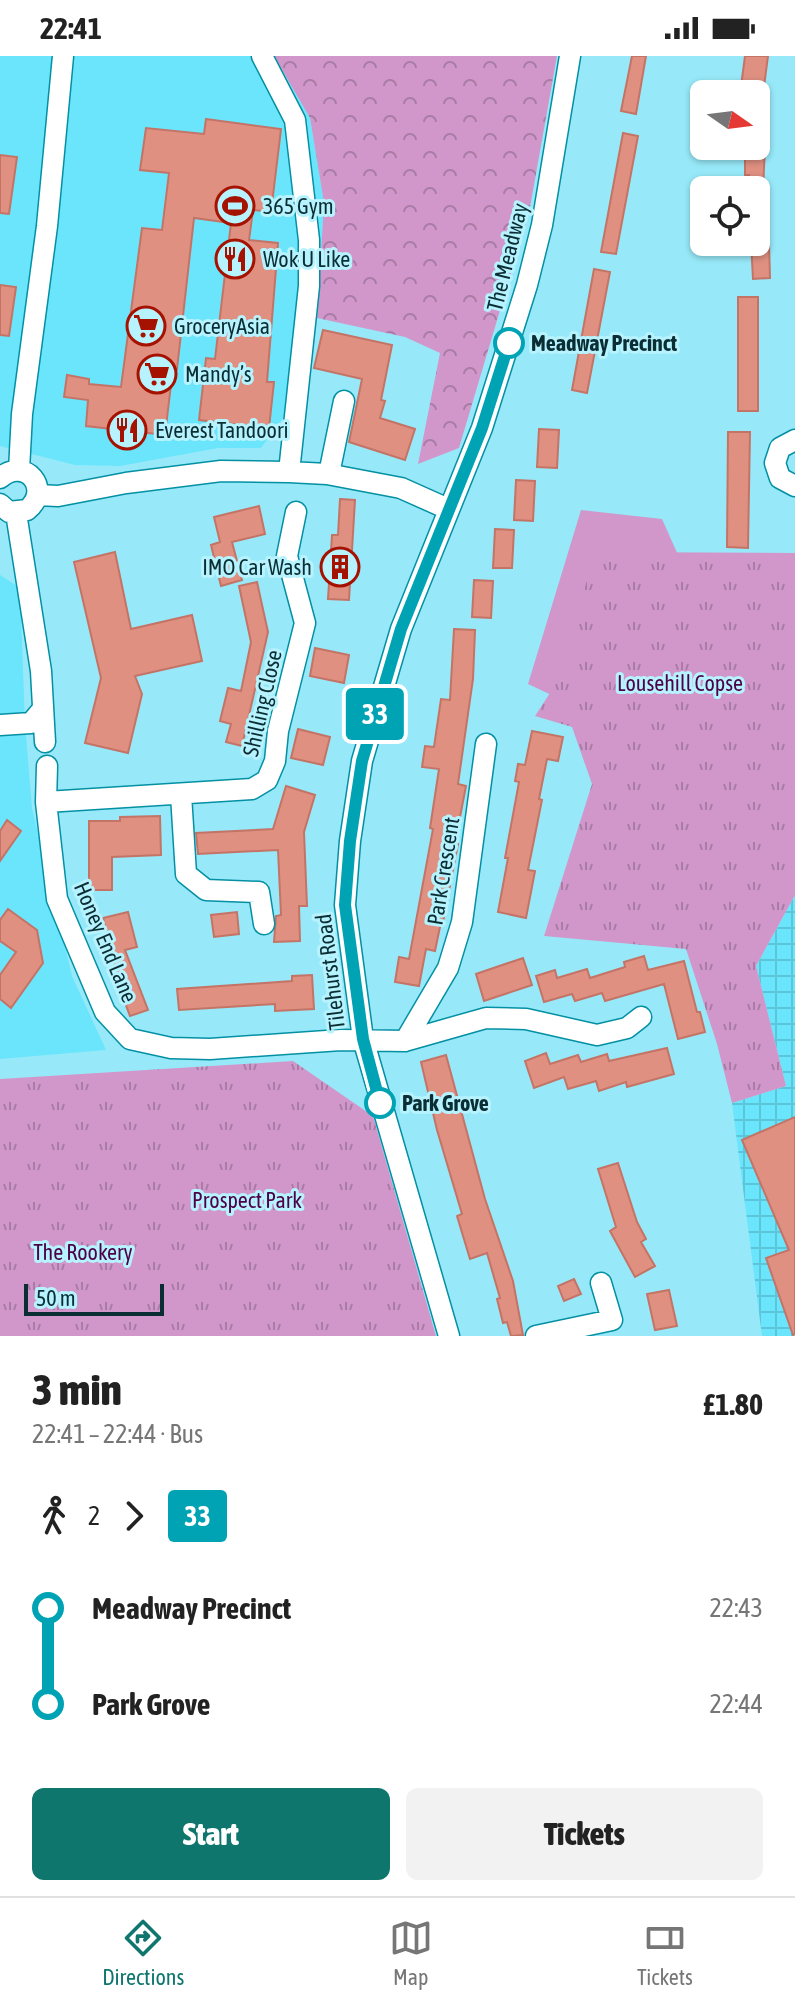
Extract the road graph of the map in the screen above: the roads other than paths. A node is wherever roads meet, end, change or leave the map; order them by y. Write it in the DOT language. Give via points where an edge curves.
graph roads {
  1 [pos="63,56"];
  2 [pos="262,56"];
  3 [pos="570,56"];
  4 [pos="344,401"];
  5 [pos="795,440"];
  6 [pos="289,472"];
  7 [pos="9,474"];
  8 [pos="329,474"];
  9 [pos="795,486"];
  10 [pos="38,495"];
  11 [pos="8,508"];
  12 [pos="448,509"];
  13 [pos="296,512"];
  14 [pos="42,710"];
  15 [pos="0,725"];
  16 [pos="45,742"];
  17 [pos="486,744"];
  18 [pos="47,766"];
  19 [pos="181,795"];
  20 [pos="46,802"];
  21 [pos="264,924"];
  22 [pos="641,1017"];
  23 [pos="363,1039"];
  24 [pos="405,1041"];
  25 [pos="601,1283"];
  26 [pos="614,1328"];
  27 [pos="449,1336"];
  28 [pos="536,1336"];
  1 -- 7 [label="street" via="47,226"];
  2 -- 6 [label="street" via="295,120 309,240"];
  3 -- 12 [label="street, The Meadway" via="527,285 482,428"];
  4 -- 8 [label="street"];
  5 -- 9 [label="street" via="780,448 775,463 780,478"];
  6 -- 8 [label="street"];
  6 -- 10 [label="street" via="221,471"];
  7 -- 10 [label="street" via="31,476"];
  8 -- 12 [label="street" via="401,488"];
  10 -- 11 [label="street" via="32,506"];
  11 -- 14 [label="street" via="41,671"];
  12 -- 23 [label="street, Tilehurst Road" via="401,629 362,761 345,905"];
  13 -- 19 [label="street, Shilling Close" via="287,556 305,623 275,761 267,780 252,789"];
  14 -- 15 [label="street" via="31,723"];
  14 -- 16 [label="street"];
  17 -- 24 [label="street, Park Crescent" via="462,922 448,968"];
  18 -- 20 [label="street, Honey End Lane"];
  19 -- 20 [label="street, Shilling Close"];
  19 -- 21 [label="street" via="186,874 206,890 259,892"];
  20 -- 23 [label="street, Honey End Lane" via="57,899 105,1012 130,1039 197,1049"];
  22 -- 24 [label="street" via="627,1028 597,1035 526,1019 486,1018"];
  23 -- 24 [label="street"];
  23 -- 27 [label="street, Tilehurst Road"];
  25 -- 26 [label="street"];
  26 -- 28 [label="street"];
}
